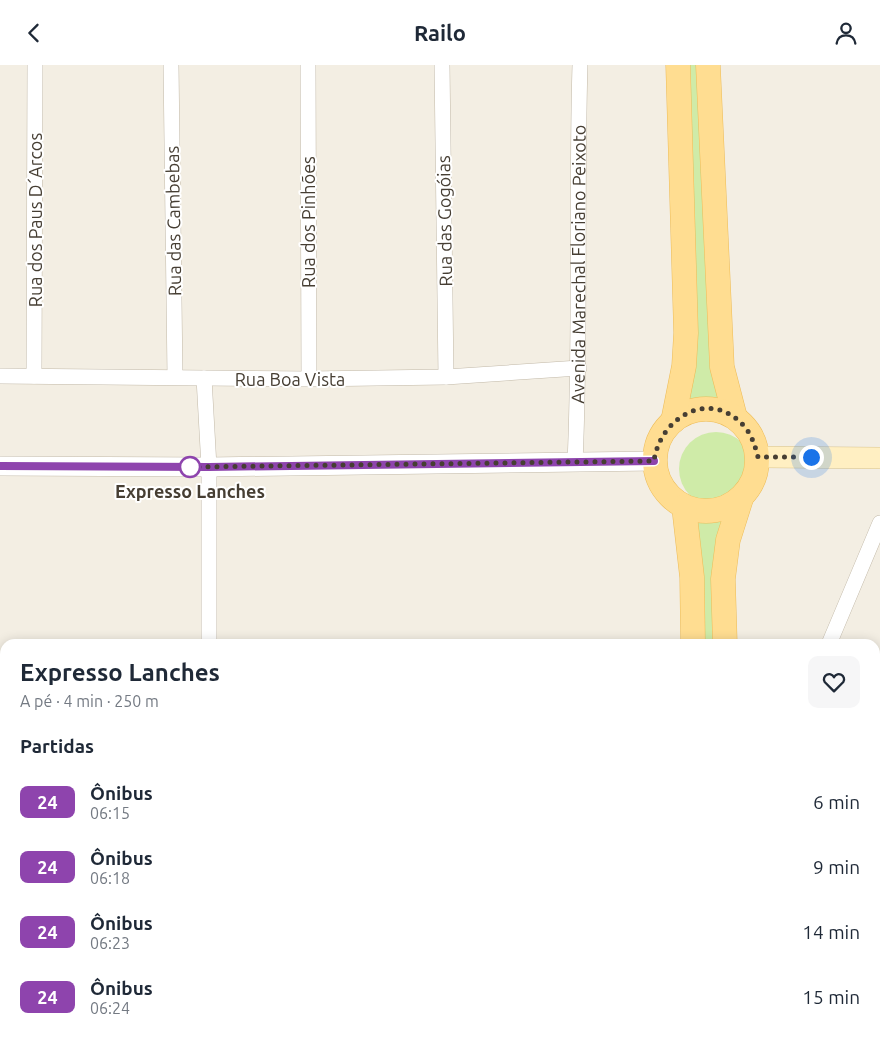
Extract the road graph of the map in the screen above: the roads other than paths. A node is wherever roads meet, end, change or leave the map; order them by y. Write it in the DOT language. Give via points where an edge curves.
graph roads {
  1 [pos="35,65"];
  2 [pos="171,65"];
  3 [pos="308,65"];
  4 [pos="442,65"];
  5 [pos="580,65"];
  6 [pos="678,65"];
  7 [pos="708,65"];
  8 [pos="579,368"];
  9 [pos="0,376"];
  10 [pos="34,376"];
  11 [pos="175,377"];
  12 [pos="446,377"];
  13 [pos="204,378"];
  14 [pos="309,379"];
  15 [pos="735,417"];
  16 [pos="673,421"];
  17 [pos="758,457"];
  18 [pos="880,458"];
  19 [pos="654,461"];
  20 [pos="575,463"];
  21 [pos="0,466"];
  22 [pos="209,467"];
  23 [pos="741,499"];
  24 [pos="684,507"];
  25 [pos="880,523"];
  26 [pos="209,639"];
  27 [pos="693,639"];
  28 [pos="725,639"];
  29 [pos="831,639"];
  1 -- 10 [label="street, Rua dos Paus D´Arcos"];
  2 -- 11 [label="street, Rua das Cambebas"];
  3 -- 14 [label="street, Rua dos Pinhões"];
  4 -- 12 [label="street, Rua das Gogóias"];
  5 -- 8 [label="street, Avenida Marechal Floriano Peixoto"];
  6 -- 16 [label="main road" via="686,333 684,366"];
  7 -- 15 [label="main road" via="722,367"];
  8 -- 12 [label="street, Rua Boa Vista"];
  8 -- 20 [label="street, Avenida Marechal Floriano Peixoto"];
  9 -- 10 [label="street, Rua Boa Vista"];
  10 -- 11 [label="street, Rua Boa Vista"];
  11 -- 13 [label="street, Rua Boa Vista"];
  12 -- 14 [label="street, Rua Boa Vista"];
  13 -- 14 [label="street, Rua Boa Vista"];
  13 -- 22 [label="street"];
  15 -- 16 [label="main road" via="704,409 687,412"];
  15 -- 17 [label="main road" via="752,437"];
  16 -- 19 [label="main road" via="658,442"];
  17 -- 18 [label="main road"];
  17 -- 23 [label="main road" via="751,485"];
  19 -- 20 [label="street"];
  19 -- 24 [label="main road" via="662,486"];
  20 -- 22 [label="street"];
  21 -- 22 [label="street"];
  22 -- 26 [label="street"];
  23 -- 24 [label="main road" via="714,512"];
  23 -- 28 [label="main road" via="728,540 723,579"];
  24 -- 27 [label="main road" via="692,577"];
  25 -- 29 [label="street"];
}
